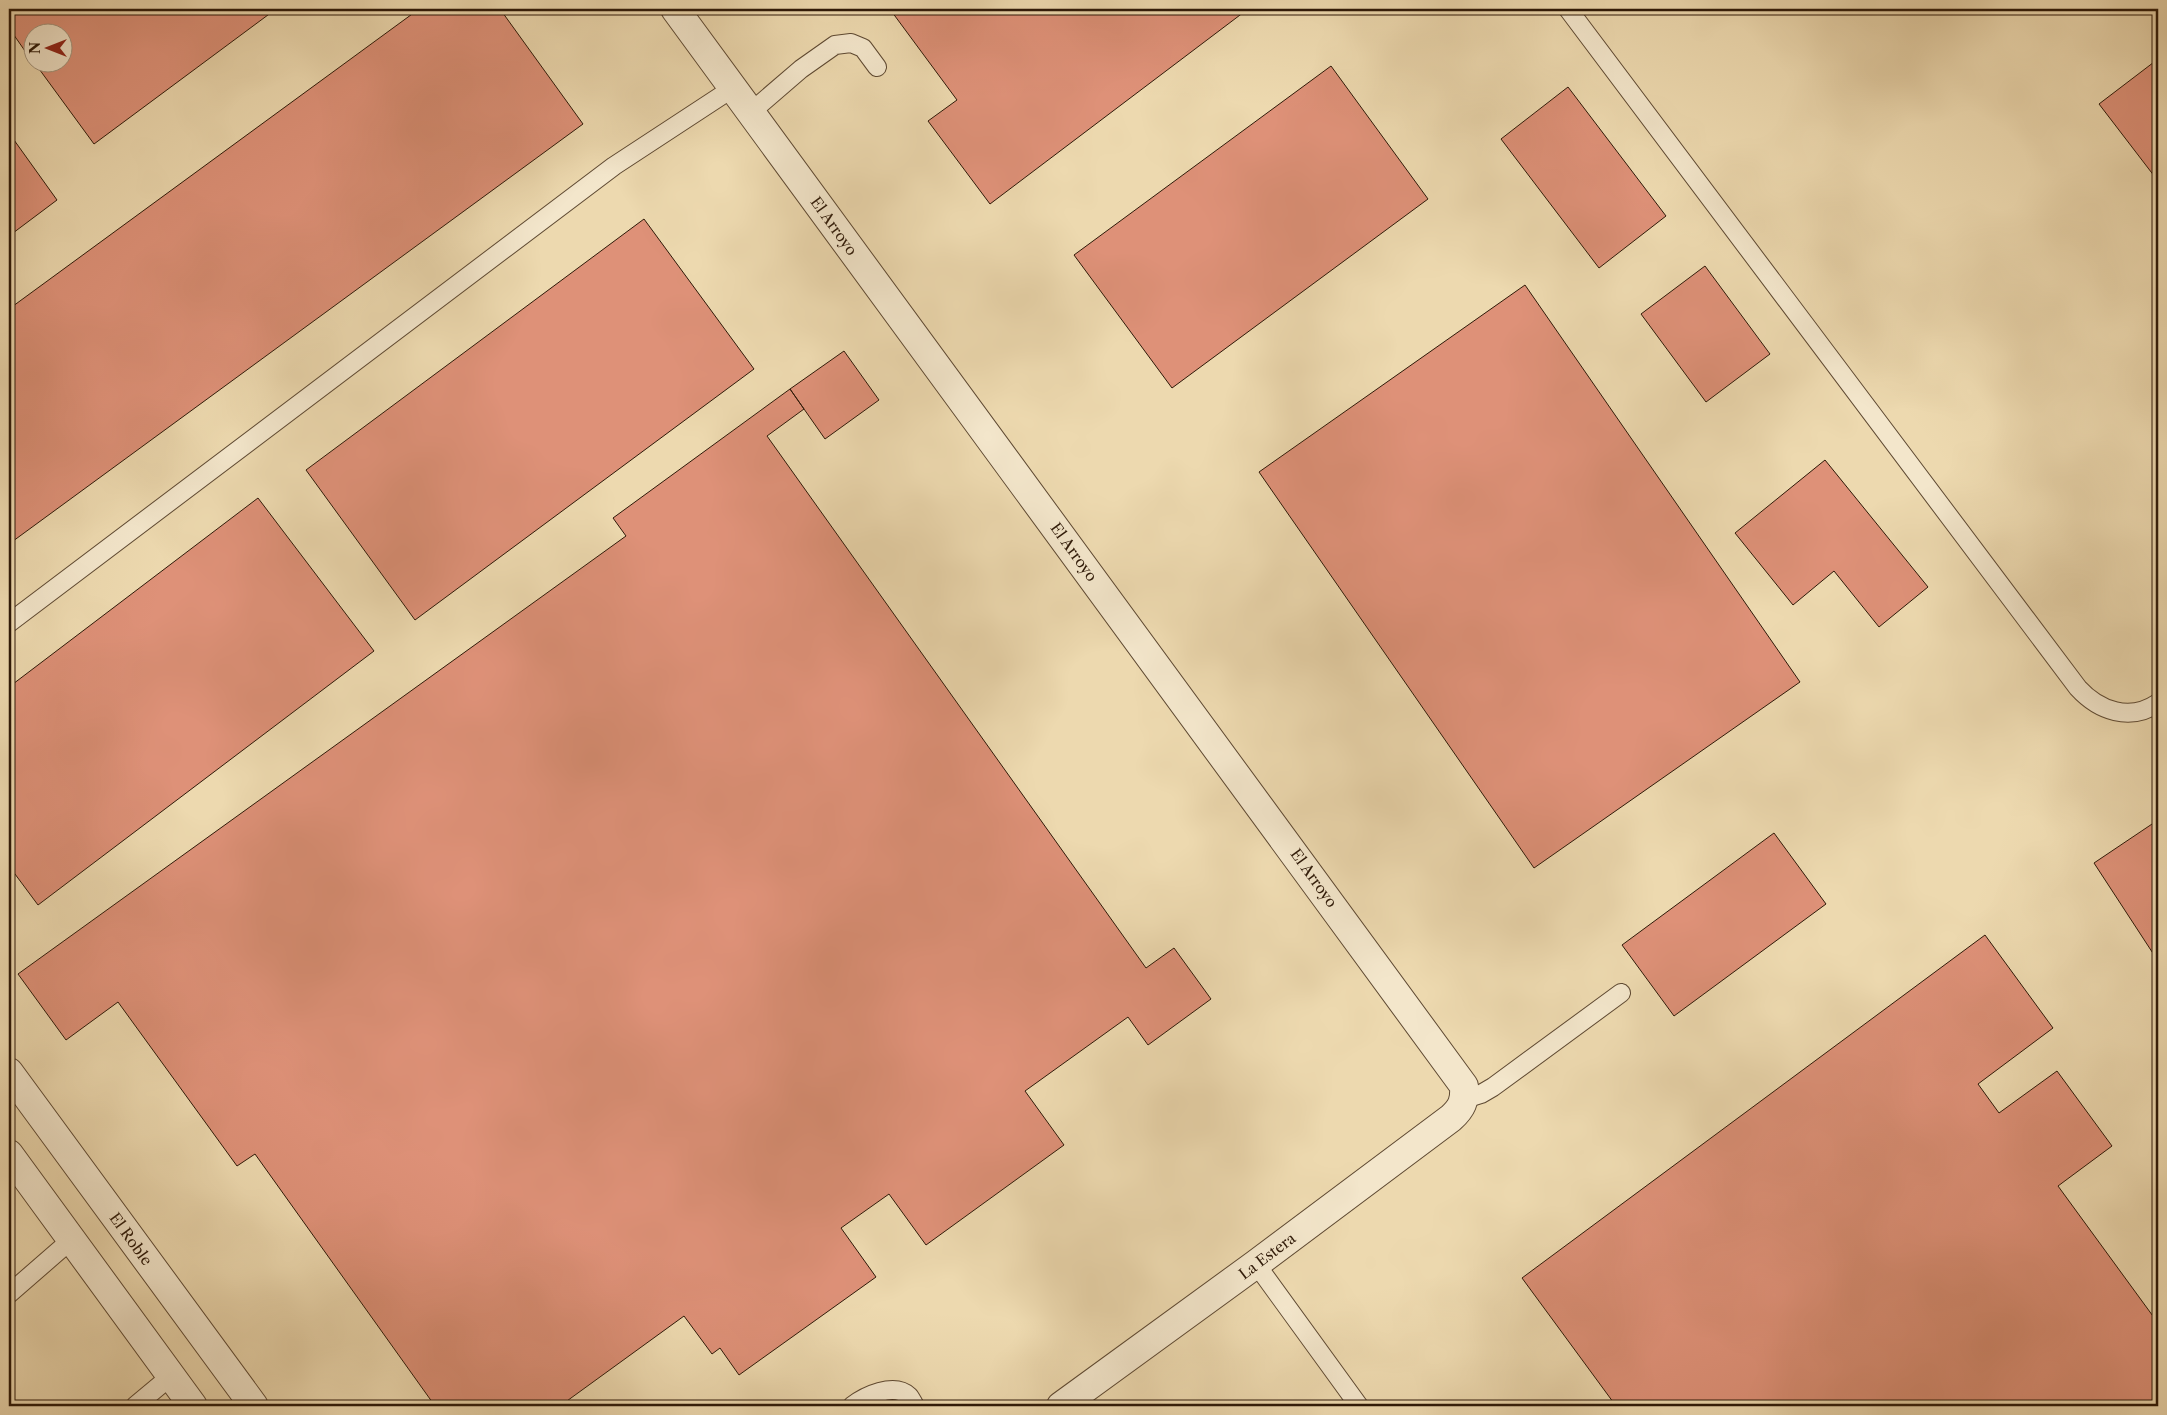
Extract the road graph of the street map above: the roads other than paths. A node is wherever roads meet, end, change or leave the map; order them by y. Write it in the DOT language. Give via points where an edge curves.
graph roads {
  1 [pos="675,9"];
  2 [pos="1568,9"];
  3 [pos="877,67"];
  4 [pos="733,88"];
  5 [pos="751,112"];
  6 [pos="9,623"];
  7 [pos="2158,703"];
  8 [pos="1621,993"];
  9 [pos="9,1072"];
  10 [pos="1465,1099"];
  11 [pos="9,1154"];
  12 [pos="71,1240"];
  13 [pos="1256,1264"];
  14 [pos="9,1294"];
  15 [pos="171,1376"];
  16 [pos="135,1406"];
  17 [pos="193,1406"];
  18 [pos="254,1406"];
  19 [pos="852,1406"];
  20 [pos="915,1406"];
  21 [pos="1061,1406"];
  22 [pos="1359,1406"];
  1 -- 4 [label="street, El Arroyo"];
  2 -- 7 [label="lane" via="2078,688 2087,698 2111,711 2139,712"];
  3 -- 5 [label="lane" via="863,48 851,43 835,45"];
  4 -- 5 [label="street, El Arroyo"];
  4 -- 6 [label="lane" via="614,166"];
  5 -- 10 [label="street, El Arroyo" via="1459,1075"];
  8 -- 10 [label="lane" via="1493,1087"];
  9 -- 18 [label="street, El Roble"];
  10 -- 13 [label="street, La Estera" via="1451,1118"];
  11 -- 12 [label="street"];
  12 -- 14 [label="lane"];
  12 -- 15 [label="street"];
  13 -- 21 [label="street, La Estera"];
  13 -- 22 [label="lane"];
  15 -- 16 [label="lane"];
  15 -- 17 [label="street"];
  19 -- 20 [label="lane" via="893,1389 908,1395"];
}
